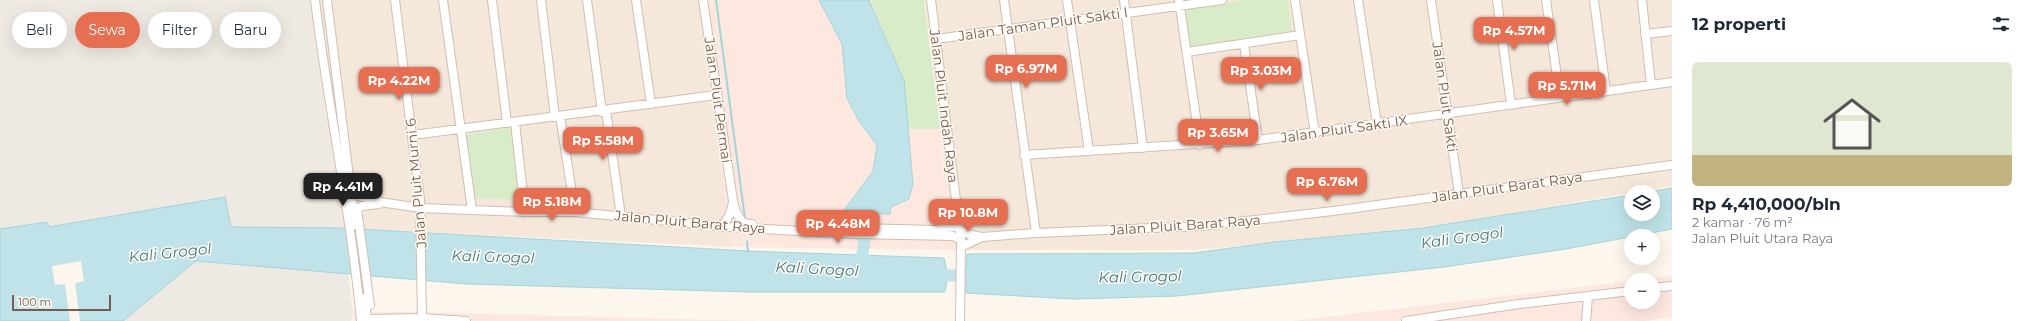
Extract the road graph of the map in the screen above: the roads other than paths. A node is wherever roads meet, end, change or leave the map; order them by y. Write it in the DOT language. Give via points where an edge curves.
graph roads {
  1 [pos="315,0"];
  2 [pos="327,0"];
  3 [pos="395,0"];
  4 [pos="443,0"];
  5 [pos="492,0"];
  6 [pos="541,0"];
  7 [pos="587,0"];
  8 [pos="636,0"];
  9 [pos="703,0"];
  10 [pos="931,0"];
  11 [pos="1004,0"];
  12 [pos="1067,0"];
  13 [pos="1124,0"];
  14 [pos="1222,0"];
  15 [pos="1295,0"];
  16 [pos="1358,0"];
  17 [pos="1432,0"];
  18 [pos="1497,0"];
  19 [pos="1546,0"];
  20 [pos="1594,0"];
  21 [pos="1642,0"];
  22 [pos="1180,3"];
  23 [pos="1125,13"];
  24 [pos="329,21"];
  25 [pos="1070,21"];
  26 [pos="318,22"];
  27 [pos="1008,29"];
  28 [pos="1672,31"];
  29 [pos="1645,34"];
  30 [pos="1300,35"];
  31 [pos="936,39"];
  32 [pos="1244,44"];
  33 [pos="1187,52"];
  34 [pos="1672,82"];
  35 [pos="1651,85"];
  36 [pos="1606,91"];
  37 [pos="716,95"];
  38 [pos="1560,97"];
  39 [pos="651,104"];
  40 [pos="1511,104"];
  41 [pos="604,111"];
  42 [pos="1448,114"];
  43 [pos="558,116"];
  44 [pos="511,123"];
  45 [pos="1377,124"];
  46 [pos="461,129"];
  47 [pos="1315,134"];
  48 [pos="413,135"];
  49 [pos="1258,140"];
  50 [pos="1200,145"];
  51 [pos="1143,148"];
  52 [pos="1089,151"];
  53 [pos="1024,155"];
  54 [pos="1672,165"];
  55 [pos="351,187"];
  56 [pos="1459,194"];
  57 [pos="733,201"];
  58 [pos="386,203"];
  59 [pos="421,208"];
  60 [pos="472,210"];
  61 [pos="525,212"];
  62 [pos="575,212"];
  63 [pos="621,216"];
  64 [pos="355,224"];
  65 [pos="959,225"];
  66 [pos="721,226"];
  67 [pos="903,233"];
  68 [pos="932,233"];
  69 [pos="1036,233"];
  70 [pos="982,237"];
  71 [pos="961,247"];
  72 [pos="1672,286"];
  73 [pos="1660,287"];
  74 [pos="1624,292"];
  75 [pos="1588,297"];
  76 [pos="959,316"];
  77 [pos="370,320"];
  78 [pos="422,320"];
  79 [pos="361,321"];
  80 [pos="466,321"];
  81 [pos="1406,321"];
  82 [pos="1586,321"];
  1 -- 26 [label="street"];
  2 -- 24 [label="street"];
  3 -- 48 [label="street, Jalan Pluit Murni 6"];
  4 -- 46 [label="street"];
  5 -- 44 [label="street"];
  6 -- 43 [label="street"];
  7 -- 41 [label="street"];
  8 -- 39 [label="street"];
  9 -- 37 [label="street, Jalan Pluit Permai"];
  10 -- 31 [label="street, Jalan Pluit Indah Raya"];
  11 -- 27 [label="street"];
  12 -- 25 [label="street"];
  13 -- 23 [label="street"];
  14 -- 22 [label="street, Jalan Taman Pluit Sakti I"];
  15 -- 30 [label="street"];
  16 -- 45 [label="street"];
  17 -- 42 [label="street, Jalan Pluit Sakti"];
  18 -- 40 [label="street"];
  19 -- 38 [label="street"];
  20 -- 36 [label="street"];
  21 -- 29 [label="street"];
  22 -- 23 [label="street, Jalan Taman Pluit Sakti I"];
  22 -- 33 [label="street"];
  23 -- 25 [label="street, Jalan Taman Pluit Sakti I"];
  23 -- 51 [label="street"];
  24 -- 26 [label="street"];
  24 -- 55 [label="street"];
  25 -- 27 [label="street, Jalan Taman Pluit Sakti I"];
  25 -- 52 [label="street"];
  26 -- 64 [label="street" via="337,151"];
  27 -- 31 [label="street, Jalan Taman Pluit Sakti I"];
  27 -- 53 [label="street"];
  28 -- 29 [label="street"];
  29 -- 35 [label="street"];
  30 -- 32 [label="street"];
  30 -- 47 [label="street"];
  31 -- 65 [label="street, Jalan Pluit Indah Raya"];
  32 -- 33 [label="street"];
  32 -- 49 [label="street"];
  33 -- 50 [label="street"];
  34 -- 35 [label="street, Jalan Pluit Sakti IX"];
  35 -- 36 [label="street, Jalan Pluit Sakti IX"];
  36 -- 38 [label="street, Jalan Pluit Sakti IX"];
  37 -- 39 [label="street"];
  37 -- 57 [label="street, Jalan Pluit Permai"];
  38 -- 40 [label="street, Jalan Pluit Sakti IX"];
  39 -- 41 [label="street"];
  40 -- 42 [label="street, Jalan Pluit Sakti IX"];
  41 -- 43 [label="street"];
  41 -- 63 [label="street"];
  42 -- 45 [label="street, Jalan Pluit Sakti IX"];
  42 -- 56 [label="street, Jalan Pluit Sakti"];
  43 -- 44 [label="street"];
  43 -- 62 [label="street"];
  44 -- 46 [label="street"];
  44 -- 61 [label="street"];
  45 -- 47 [label="street, Jalan Pluit Sakti IX"];
  46 -- 48 [label="street"];
  46 -- 60 [label="street"];
  47 -- 49 [label="street, Jalan Pluit Sakti IX"];
  48 -- 59 [label="street, Jalan Pluit Murni 6"];
  49 -- 50 [label="street, Jalan Pluit Sakti IX"];
  50 -- 51 [label="street, Jalan Pluit Sakti IX"];
  51 -- 52 [label="street, Jalan Pluit Sakti IX"];
  52 -- 53 [label="street, Jalan Pluit Sakti IX"];
  53 -- 69 [label="street"];
  54 -- 56 [label="street, Jalan Pluit Barat Raya"];
  55 -- 58 [label="street, Jalan Pluit Barat Raya" via="359,196"];
  55 -- 64 [label="street"];
  56 -- 69 [label="street, Jalan Pluit Barat Raya" via="1208,225"];
  57 -- 66 [label="street" via="730,215"];
  57 -- 67 [label="street, Jalan Pluit Barat Raya" via="739,217 747,224"];
  58 -- 59 [label="street, Jalan Pluit Barat Raya"];
  58 -- 64 [label="street" via="358,207"];
  59 -- 60 [label="street, Jalan Pluit Barat Raya"];
  59 -- 78 [label="street, Jalan Pluit Murni 6"];
  60 -- 61 [label="street, Jalan Pluit Barat Raya"];
  61 -- 62 [label="street, Jalan Pluit Barat Raya"];
  62 -- 63 [label="street, Jalan Pluit Barat Raya"];
  63 -- 66 [label="street, Jalan Pluit Barat Raya"];
  64 -- 77 [label="street"];
  64 -- 79 [label="street"];
  65 -- 68 [label="street, Jalan Pluit Barat Raya"];
  65 -- 70 [label="street, Jalan Pluit Barat Raya" via="970,235"];
  65 -- 71 [label="street, Jalan Pluit Indah Raya"];
  66 -- 67 [label="street, Jalan Pluit Barat Raya"];
  67 -- 68 [label="street, Jalan Pluit Barat Raya"];
  68 -- 71 [label="street, Jalan Pluit Barat Raya" via="953,236"];
  69 -- 70 [label="street, Jalan Pluit Barat Raya"];
  70 -- 71 [label="street, Jalan Pluit Barat Raya"];
  71 -- 76 [label="street, Jalan Pluit Indah Raya"];
  72 -- 73 [label="street"];
  74 -- 75 [label="street"];
  75 -- 81 [label="street"];
  75 -- 82 [label="street"];
  77 -- 78 [label="street"];
  78 -- 80 [label="street"];
}
